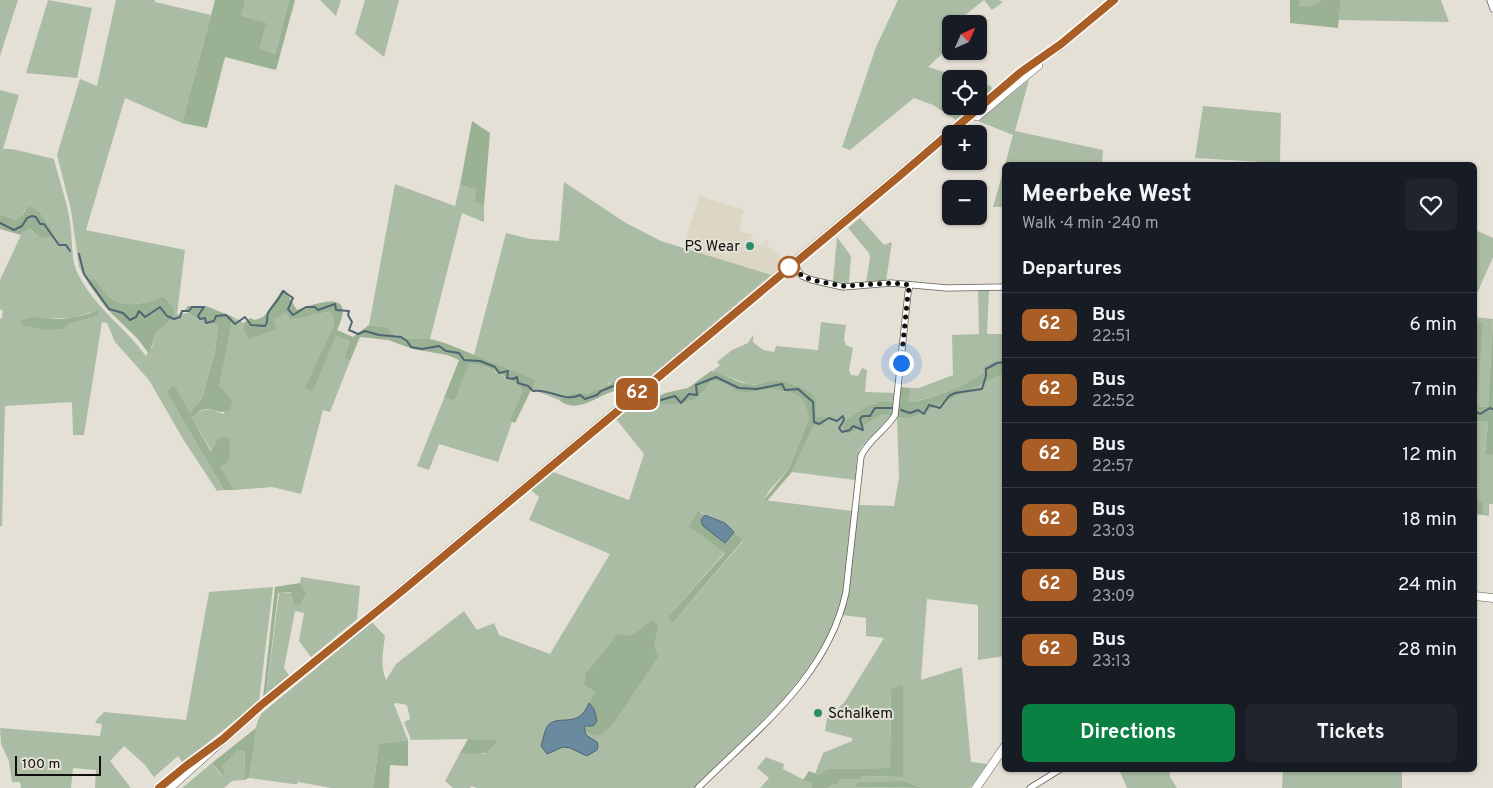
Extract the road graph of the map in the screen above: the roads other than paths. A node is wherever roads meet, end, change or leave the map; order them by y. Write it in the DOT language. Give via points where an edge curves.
graph roads {
  1 [pos="1114,0"];
  2 [pos="1490,0"];
  3 [pos="1493,9"];
  4 [pos="1061,44"];
  5 [pos="964,125"];
  6 [pos="942,141"];
  7 [pos="931,149"];
  8 [pos="793,264"];
  9 [pos="910,285"];
  10 [pos="1002,287"];
  11 [pos="1477,596"];
  12 [pos="1493,598"];
  13 [pos="223,739"];
  14 [pos="1002,750"];
  15 [pos="1056,772"];
  16 [pos="159,788"];
  17 [pos="169,788"];
  18 [pos="698,788"];
  19 [pos="976,788"];
  20 [pos="1030,788"];
  1 -- 4 [label="main road"];
  2 -- 3 [label="street"];
  4 -- 5 [label="main road"];
  4 -- 7 [label="main road" via="1021,72"];
  6 -- 7 [label="main road"];
  7 -- 8 [label="main road"];
  8 -- 9 [label="street" via="802,276 843,286"];
  8 -- 13 [label="main road"];
  9 -- 10 [label="street"];
  9 -- 18 [label="street" via="896,415 861,456 846,592 833,631 813,667 764,726"];
  11 -- 12 [label="street"];
  13 -- 16 [label="main road"];
  13 -- 17 [label="main road"];
  14 -- 19 [label="street"];
  15 -- 20 [label="street"];
}
